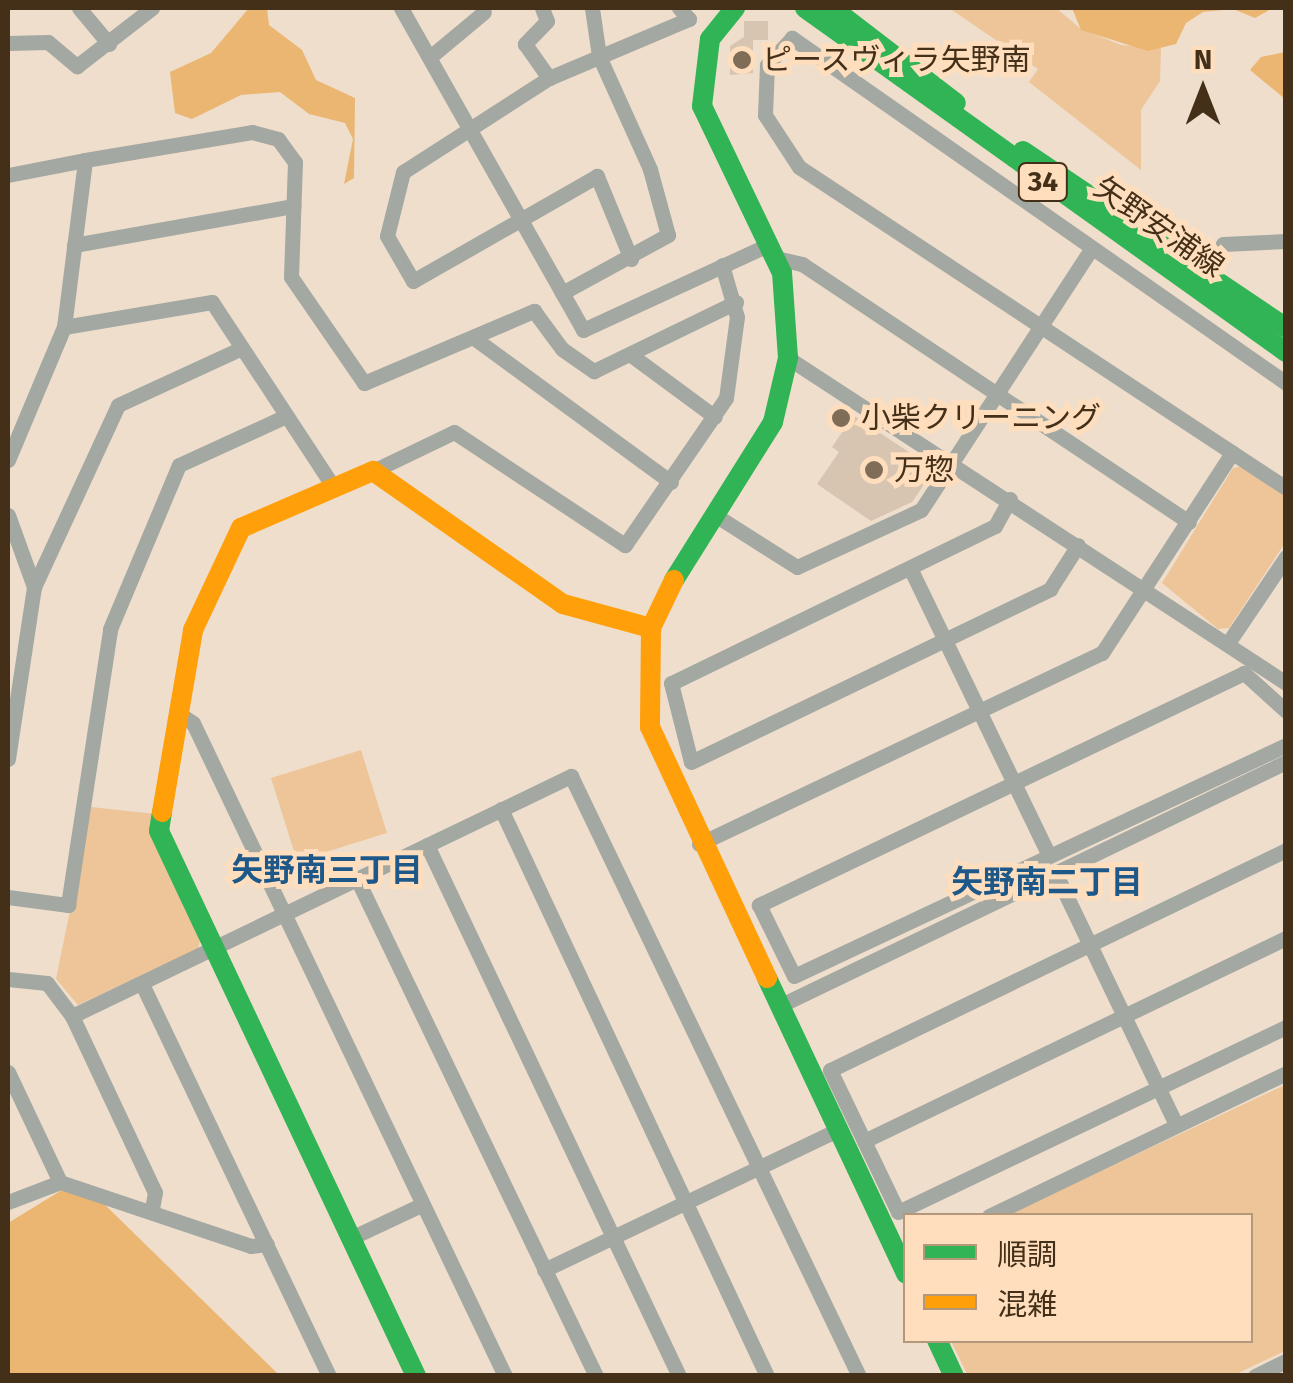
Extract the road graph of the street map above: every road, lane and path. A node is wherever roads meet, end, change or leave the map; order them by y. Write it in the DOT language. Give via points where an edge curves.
graph roads {
  1 [pos="79,8"];
  2 [pos="152,8"];
  3 [pos="402,8"];
  4 [pos="542,8"];
  5 [pos="592,8"];
  6 [pos="735,8"];
  7 [pos="805,8"];
  8 [pos="832,8"];
  9 [pos="689,11"];
  10 [pos="484,12"];
  11 [pos="8,43"];
  12 [pos="109,44"];
  13 [pos="599,56"];
  14 [pos="430,58"];
  15 [pos="549,78"];
  16 [pos="476,131"];
  17 [pos="85,160"];
  18 [pos="8,175"];
  19 [pos="294,206"];
  20 [pos="519,218"];
  21 [pos="1286,241"];
  22 [pos="74,245"];
  23 [pos="772,251"];
  24 [pos="1089,252"];
  25 [pos="631,258"];
  26 [pos="722,265"];
  27 [pos="1207,272"];
  28 [pos="562,293"];
  29 [pos="736,302"];
  30 [pos="1042,323"];
  31 [pos="64,326"];
  32 [pos="1286,328"];
  33 [pos="474,338"];
  34 [pos="240,349"];
  35 [pos="1286,352"];
  36 [pos="631,355"];
  37 [pos="788,358"];
  38 [pos="1286,384"];
  39 [pos="996,394"];
  40 [pos="284,417"];
  41 [pos="714,417"];
  42 [pos="1232,452"];
  43 [pos="8,460"];
  44 [pos="952,460"];
  45 [pos="373,471"];
  46 [pos="671,482"];
  47 [pos="332,485"];
  48 [pos="1286,488"];
  49 [pos="1010,499"];
  50 [pos="8,515"];
  51 [pos="715,515"];
  52 [pos="1189,522"];
  53 [pos="1078,544"];
  54 [pos="1286,557"];
  55 [pos="910,570"];
  56 [pos="1280,581"];
  57 [pos="34,587"];
  58 [pos="1145,588"];
  59 [pos="651,628"];
  60 [pos="8,635"];
  61 [pos="26,638"];
  62 [pos="944,639"];
  63 [pos="1228,643"];
  64 [pos="1286,682"];
  65 [pos="979,711"];
  66 [pos="1286,711"];
  67 [pos="176,712"];
  68 [pos="9,740"];
  69 [pos="1286,745"];
  70 [pos="8,760"];
  71 [pos="1286,762"];
  72 [pos="1014,783"];
  73 [pos="501,809"];
  74 [pos="699,844"];
  75 [pos="427,845"];
  76 [pos="1286,850"];
  77 [pos="1048,854"];
  78 [pos="1055,872"];
  79 [pos="357,879"];
  80 [pos="8,897"];
  81 [pos="286,914"];
  82 [pos="1286,938"];
  83 [pos="1089,944"];
  84 [pos="212,948"];
  85 [pos="8,979"];
  86 [pos="142,984"];
  87 [pos="779,1006"];
  88 [pos="72,1016"];
  89 [pos="1123,1016"];
  90 [pos="1286,1027"];
  91 [pos="8,1072"];
  92 [pos="1286,1073"];
  93 [pos="1158,1088"];
  94 [pos="1176,1125"];
  95 [pos="837,1130"];
  96 [pos="864,1141"];
  97 [pos="758,1168"];
  98 [pos="60,1182"];
  99 [pos="8,1202"];
  100 [pos="684,1202"];
  101 [pos="424,1204"];
  102 [pos="152,1209"];
  103 [pos="995,1213"];
  104 [pos="612,1236"];
  105 [pos="352,1237"];
  106 [pos="267,1244"];
  107 [pos="903,1263"];
  108 [pos="544,1270"];
  109 [pos="938,1343"];
  110 [pos="1286,1361"];
  111 [pos="330,1376"];
  112 [pos="416,1376"];
  113 [pos="505,1376"];
  114 [pos="596,1376"];
  115 [pos="680,1376"];
  116 [pos="767,1376"];
  117 [pos="859,1376"];
  118 [pos="954,1376"];
  119 [pos="1254,1376"];
  1 -- 12 [label="street"];
  2 -- 12 [label="street"];
  3 -- 14 [label="street"];
  4 -- 15 [label="street" via="547,22 525,44"];
  5 -- 13 [label="street"];
  6 -- 23 [label="street" via="710,39 702,106"];
  7 -- 35 [label="street, 矢野安浦線 / 34"];
  8 -- 27 [label="street, 矢野安浦線 / 34" via="1028,154"];
  9 -- 13 [label="street"];
  10 -- 14 [label="street"];
  11 -- 12 [label="street" via="48,42 77,66"];
  13 -- 15 [label="street"];
  13 -- 25 [label="street" via="650,169 668,234"];
  14 -- 16 [label="street"];
  15 -- 16 [label="street"];
  16 -- 20 [label="street"];
  16 -- 20 [label="street" via="403,172 388,236 413,281"];
  17 -- 18 [label="street"];
  17 -- 19 [label="street" via="252,132 278,139 295,162"];
  17 -- 22 [label="street"];
  19 -- 22 [label="street"];
  19 -- 33 [label="street" via="292,277 364,383"];
  20 -- 25 [label="street" via="597,176"];
  20 -- 28 [label="street"];
  21 -- 27 [label="street" via="1223,244"];
  22 -- 31 [label="street"];
  23 -- 26 [label="street"];
  23 -- 37 [label="street" via="790,323"];
  23 -- 39 [label="street" via="802,264"];
  24 -- 30 [label="street"];
  24 -- 30 [label="street" via="792,38 778,48 760,100 787,155"];
  24 -- 38 [label="street"];
  25 -- 28 [label="street"];
  26 -- 28 [label="street" via="582,330"];
  26 -- 29 [label="street"];
  27 -- 32 [label="street, 矢野安浦線 / 34"];
  29 -- 36 [label="street"];
  29 -- 41 [label="street" via="732,378"];
  30 -- 39 [label="street"];
  30 -- 42 [label="street"];
  31 -- 34 [label="street" via="212,302"];
  31 -- 43 [label="street"];
  33 -- 36 [label="street" via="534,311 562,350 594,371"];
  33 -- 46 [label="street"];
  34 -- 40 [label="street"];
  34 -- 57 [label="street" via="118,406"];
  36 -- 41 [label="street"];
  37 -- 44 [label="street"];
  37 -- 51 [label="street" via="773,422"];
  39 -- 44 [label="street"];
  39 -- 52 [label="street"];
  40 -- 47 [label="street"];
  40 -- 80 [label="street" via="179,465 110,629 68,905"];
  41 -- 46 [label="street"];
  42 -- 48 [label="street"];
  42 -- 52 [label="street"];
  44 -- 49 [label="street"];
  44 -- 51 [label="street" via="921,510 797,567"];
  45 -- 46 [label="street" via="454,432 625,544"];
  45 -- 47 [label="street"];
  45 -- 59 [label="street" via="563,604"];
  47 -- 67 [label="street" via="240,528 193,630"];
  49 -- 53 [label="street"];
  49 -- 55 [label="street" via="995,526"];
  50 -- 57 [label="street"];
  51 -- 59 [label="street"];
  52 -- 58 [label="street"];
  53 -- 58 [label="street"];
  53 -- 62 [label="street" via="1050,589"];
  54 -- 56 [label="street"];
  55 -- 62 [label="street"];
  55 -- 62 [label="street" via="671,683 692,762"];
  56 -- 63 [label="street"];
  57 -- 61 [label="street"];
  58 -- 63 [label="street"];
  58 -- 65 [label="street" via="1102,653"];
  59 -- 74 [label="street" via="650,727"];
  60 -- 61 [label="street"];
  61 -- 68 [label="street"];
  62 -- 65 [label="street"];
  63 -- 64 [label="street"];
  65 -- 72 [label="street"];
  65 -- 74 [label="street"];
  66 -- 72 [label="street" via="1244,673"];
  67 -- 81 [label="street" via="193,724"];
  67 -- 84 [label="street" via="159,831"];
  68 -- 70 [label="street"];
  69 -- 77 [label="street"];
  71 -- 78 [label="street"];
  72 -- 77 [label="street"];
  72 -- 77 [label="street" via="759,904 794,976"];
  73 -- 75 [label="street"];
  73 -- 97 [label="street" via="571,776"];
  73 -- 100 [label="street"];
  74 -- 87 [label="street"];
  75 -- 79 [label="street"];
  75 -- 104 [label="street"];
  76 -- 83 [label="street"];
  78 -- 83 [label="street"];
  78 -- 87 [label="street"];
  79 -- 81 [label="street"];
  79 -- 108 [label="street"];
  81 -- 84 [label="street"];
  81 -- 101 [label="street"];
  82 -- 89 [label="street"];
  83 -- 89 [label="street"];
  83 -- 96 [label="street" via="830,1070"];
  84 -- 86 [label="street"];
  84 -- 105 [label="street"];
  85 -- 88 [label="street" via="47,984"];
  86 -- 88 [label="street"];
  86 -- 106 [label="street"];
  87 -- 95 [label="street"];
  88 -- 102 [label="street" via="155,1192"];
  89 -- 93 [label="street"];
  89 -- 96 [label="street"];
  90 -- 93 [label="street"];
  91 -- 98 [label="street"];
  92 -- 94 [label="street"];
  93 -- 94 [label="street"];
  93 -- 96 [label="street" via="898,1212"];
  94 -- 103 [label="street"];
  95 -- 97 [label="street"];
  95 -- 107 [label="street"];
  97 -- 100 [label="street"];
  97 -- 117 [label="street"];
  98 -- 99 [label="street"];
  98 -- 102 [label="street"];
  100 -- 104 [label="street"];
  100 -- 116 [label="street"];
  101 -- 105 [label="street"];
  101 -- 113 [label="street"];
  102 -- 106 [label="street" via="251,1246"];
  104 -- 108 [label="street"];
  104 -- 115 [label="street"];
  105 -- 112 [label="street"];
  106 -- 111 [label="street"];
  108 -- 114 [label="street"];
  109 -- 118 [label="street"];
  110 -- 119 [label="street"];
}
